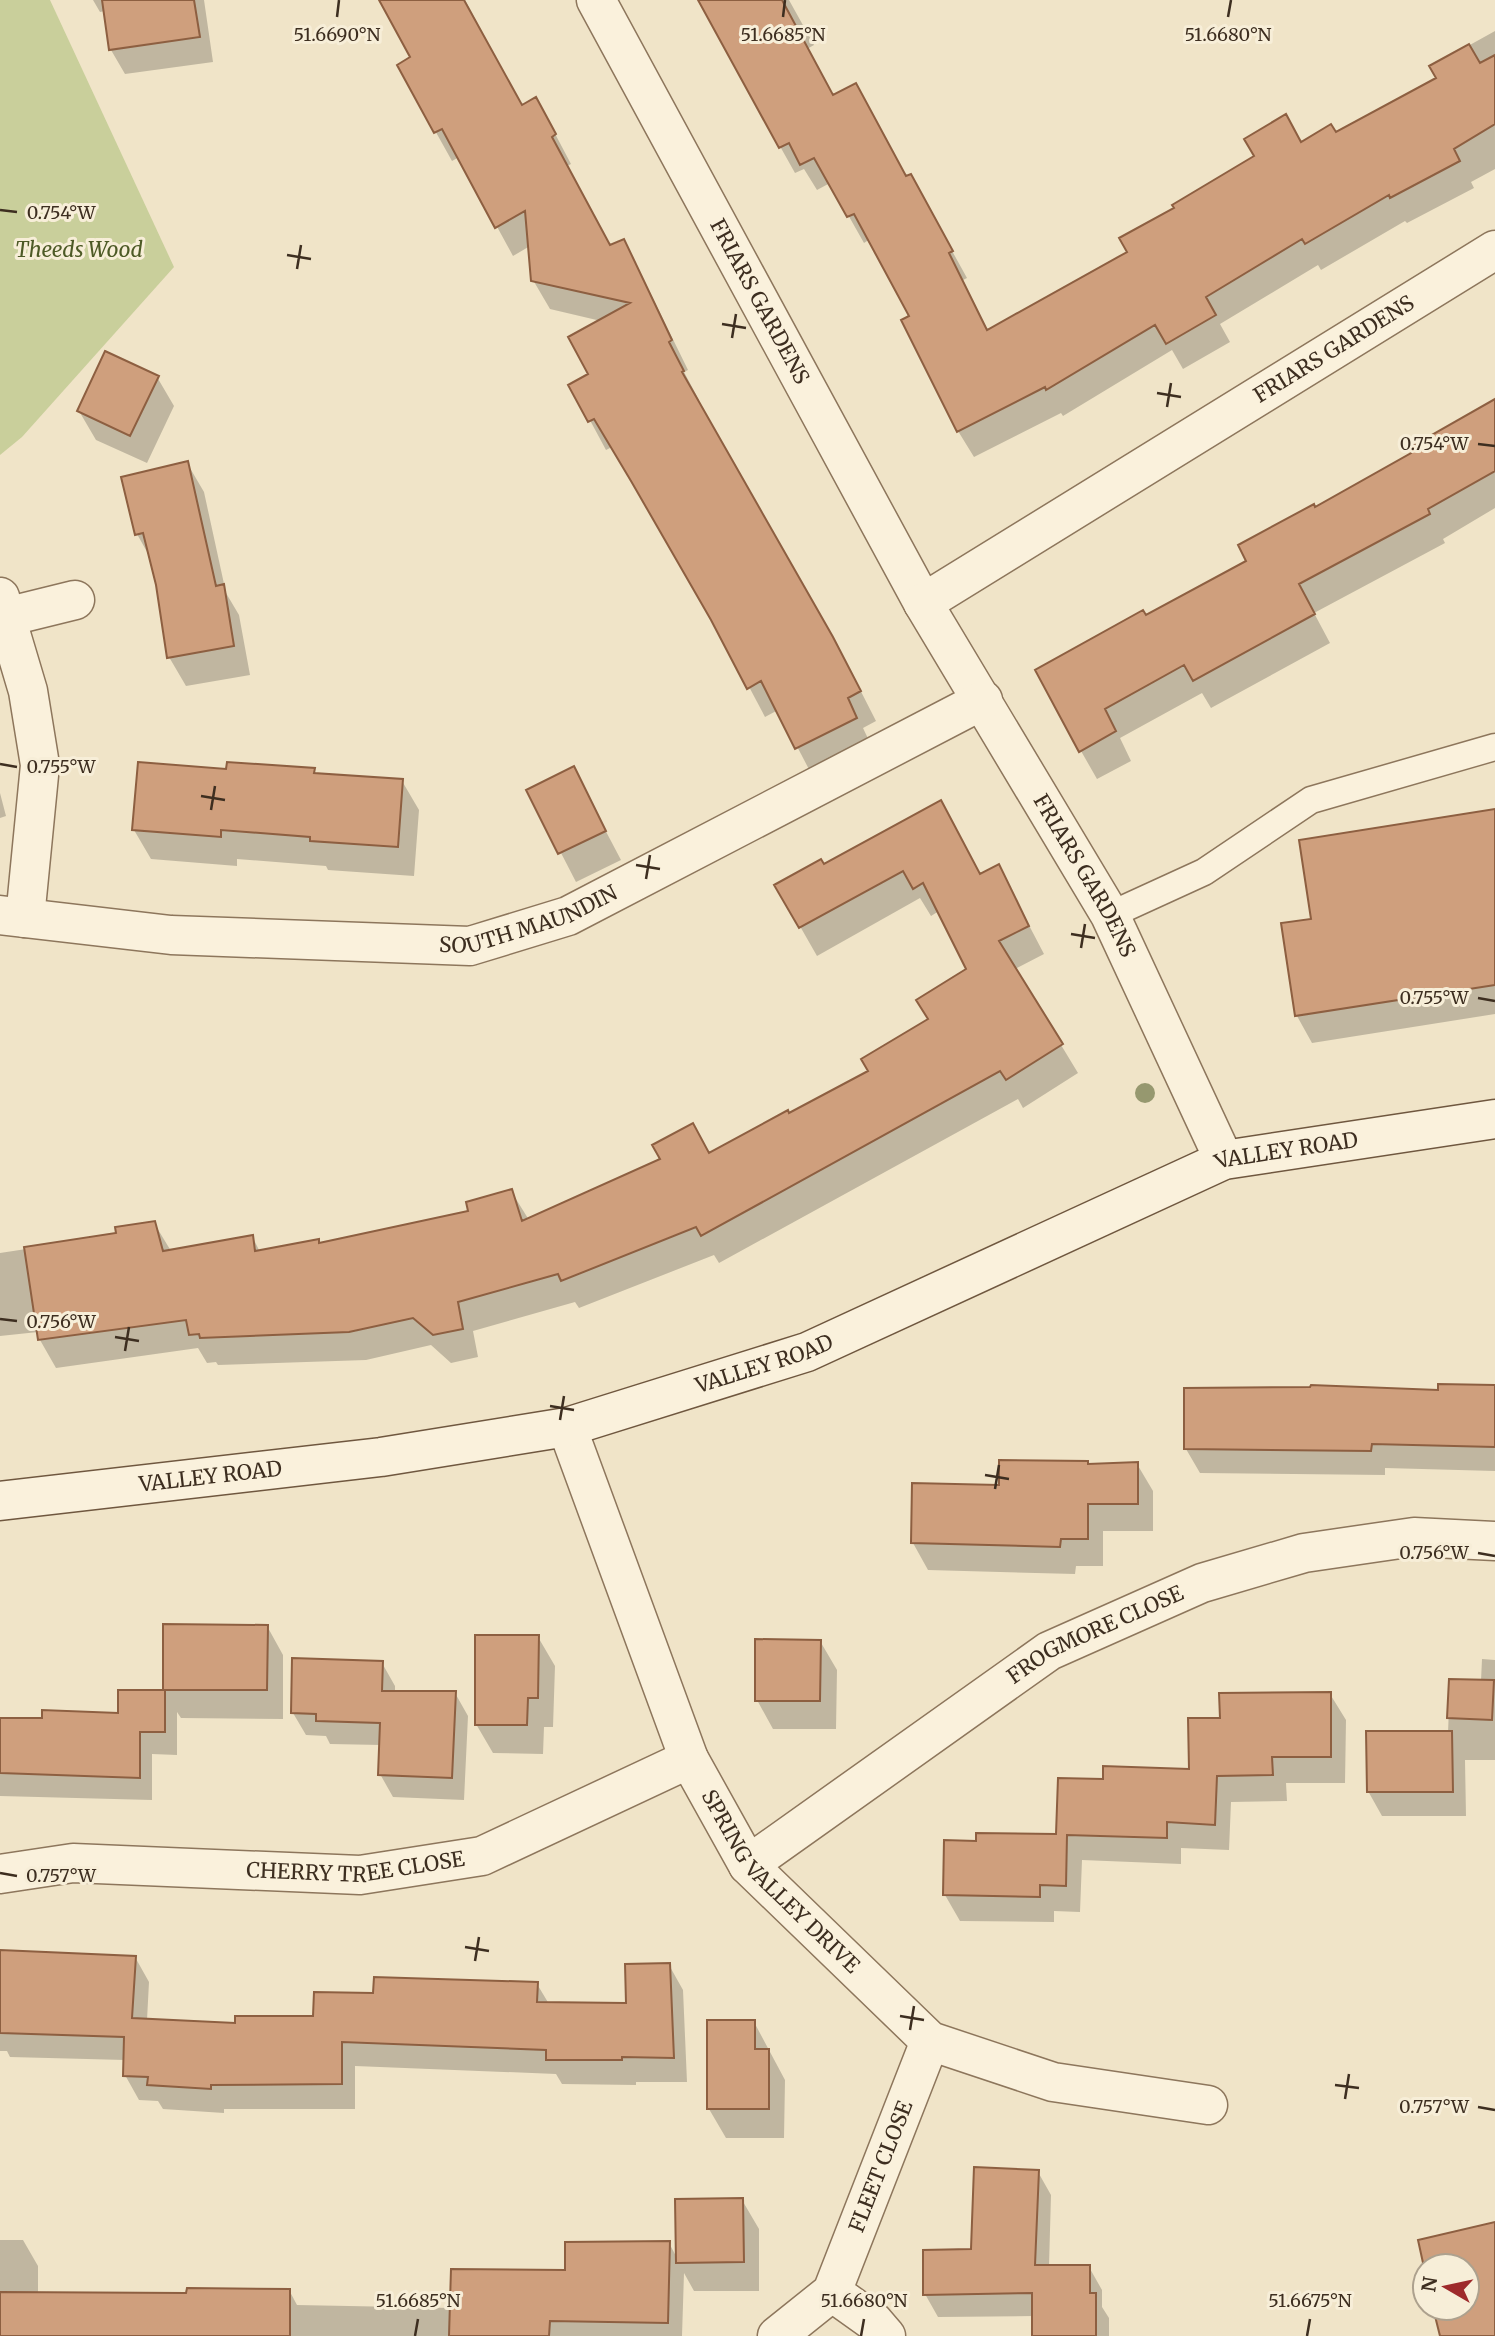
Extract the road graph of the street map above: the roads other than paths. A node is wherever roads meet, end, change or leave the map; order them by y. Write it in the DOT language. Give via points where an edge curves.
graph roads {
  1 [pos="596,0"];
  2 [pos="1495,250"];
  3 [pos="75,600"];
  4 [pos="923,603"];
  5 [pos="3,607"];
  6 [pos="983,700"];
  7 [pos="1495,747"];
  8 [pos="1110,915"];
  9 [pos="12,917"];
  10 [pos="1495,1119"];
  11 [pos="1224,1160"];
  12 [pos="567,1427"];
  13 [pos="0,1501"];
  14 [pos="1495,1541"];
  15 [pos="689,1759"];
  16 [pos="748,1865"];
  17 [pos="0,1874"];
  18 [pos="930,2041"];
  19 [pos="1208,2105"];
  20 [pos="832,2292"];
  21 [pos="778,2336"];
  22 [pos="886,2336"];
  1 -- 4 [label="street, FRIARS GARDENS"];
  2 -- 4 [label="street, FRIARS GARDENS"];
  3 -- 5 [label="street, SOUTH MAUNDIN"];
  4 -- 6 [label="street, FRIARS GARDENS"];
  5 -- 9 [label="street, SOUTH MAUNDIN" via="29,691 40,765"];
  6 -- 8 [label="street, FRIARS GARDENS"];
  6 -- 9 [label="street, SOUTH MAUNDIN" via="568,916 470,946 171,935"];
  7 -- 8 [label="lane" via="1311,800 1205,872"];
  8 -- 11 [label="street, FRIARS GARDENS"];
  10 -- 11 [label="street, VALLEY ROAD"];
  11 -- 12 [label="street, VALLEY ROAD" via="807,1352"];
  12 -- 13 [label="street, VALLEY ROAD" via="381,1457"];
  12 -- 15 [label="street, SPRING VALLEY DRIVE"];
  14 -- 16 [label="street, FROGMORE CLOSE" via="1414,1537 1304,1553 1202,1583 1049,1651"];
  15 -- 16 [label="street, SPRING VALLEY DRIVE"];
  15 -- 17 [label="street, CHERRY TREE CLOSE" via="482,1856 360,1875 73,1863"];
  16 -- 18 [label="street, SPRING VALLEY DRIVE"];
  18 -- 19 [label="street, SPRING VALLEY DRIVE" via="1053,2082"];
  18 -- 20 [label="street, FLEET CLOSE"];
  20 -- 21 [label="street, FLEET CLOSE"];
  20 -- 22 [label="street"];
}
